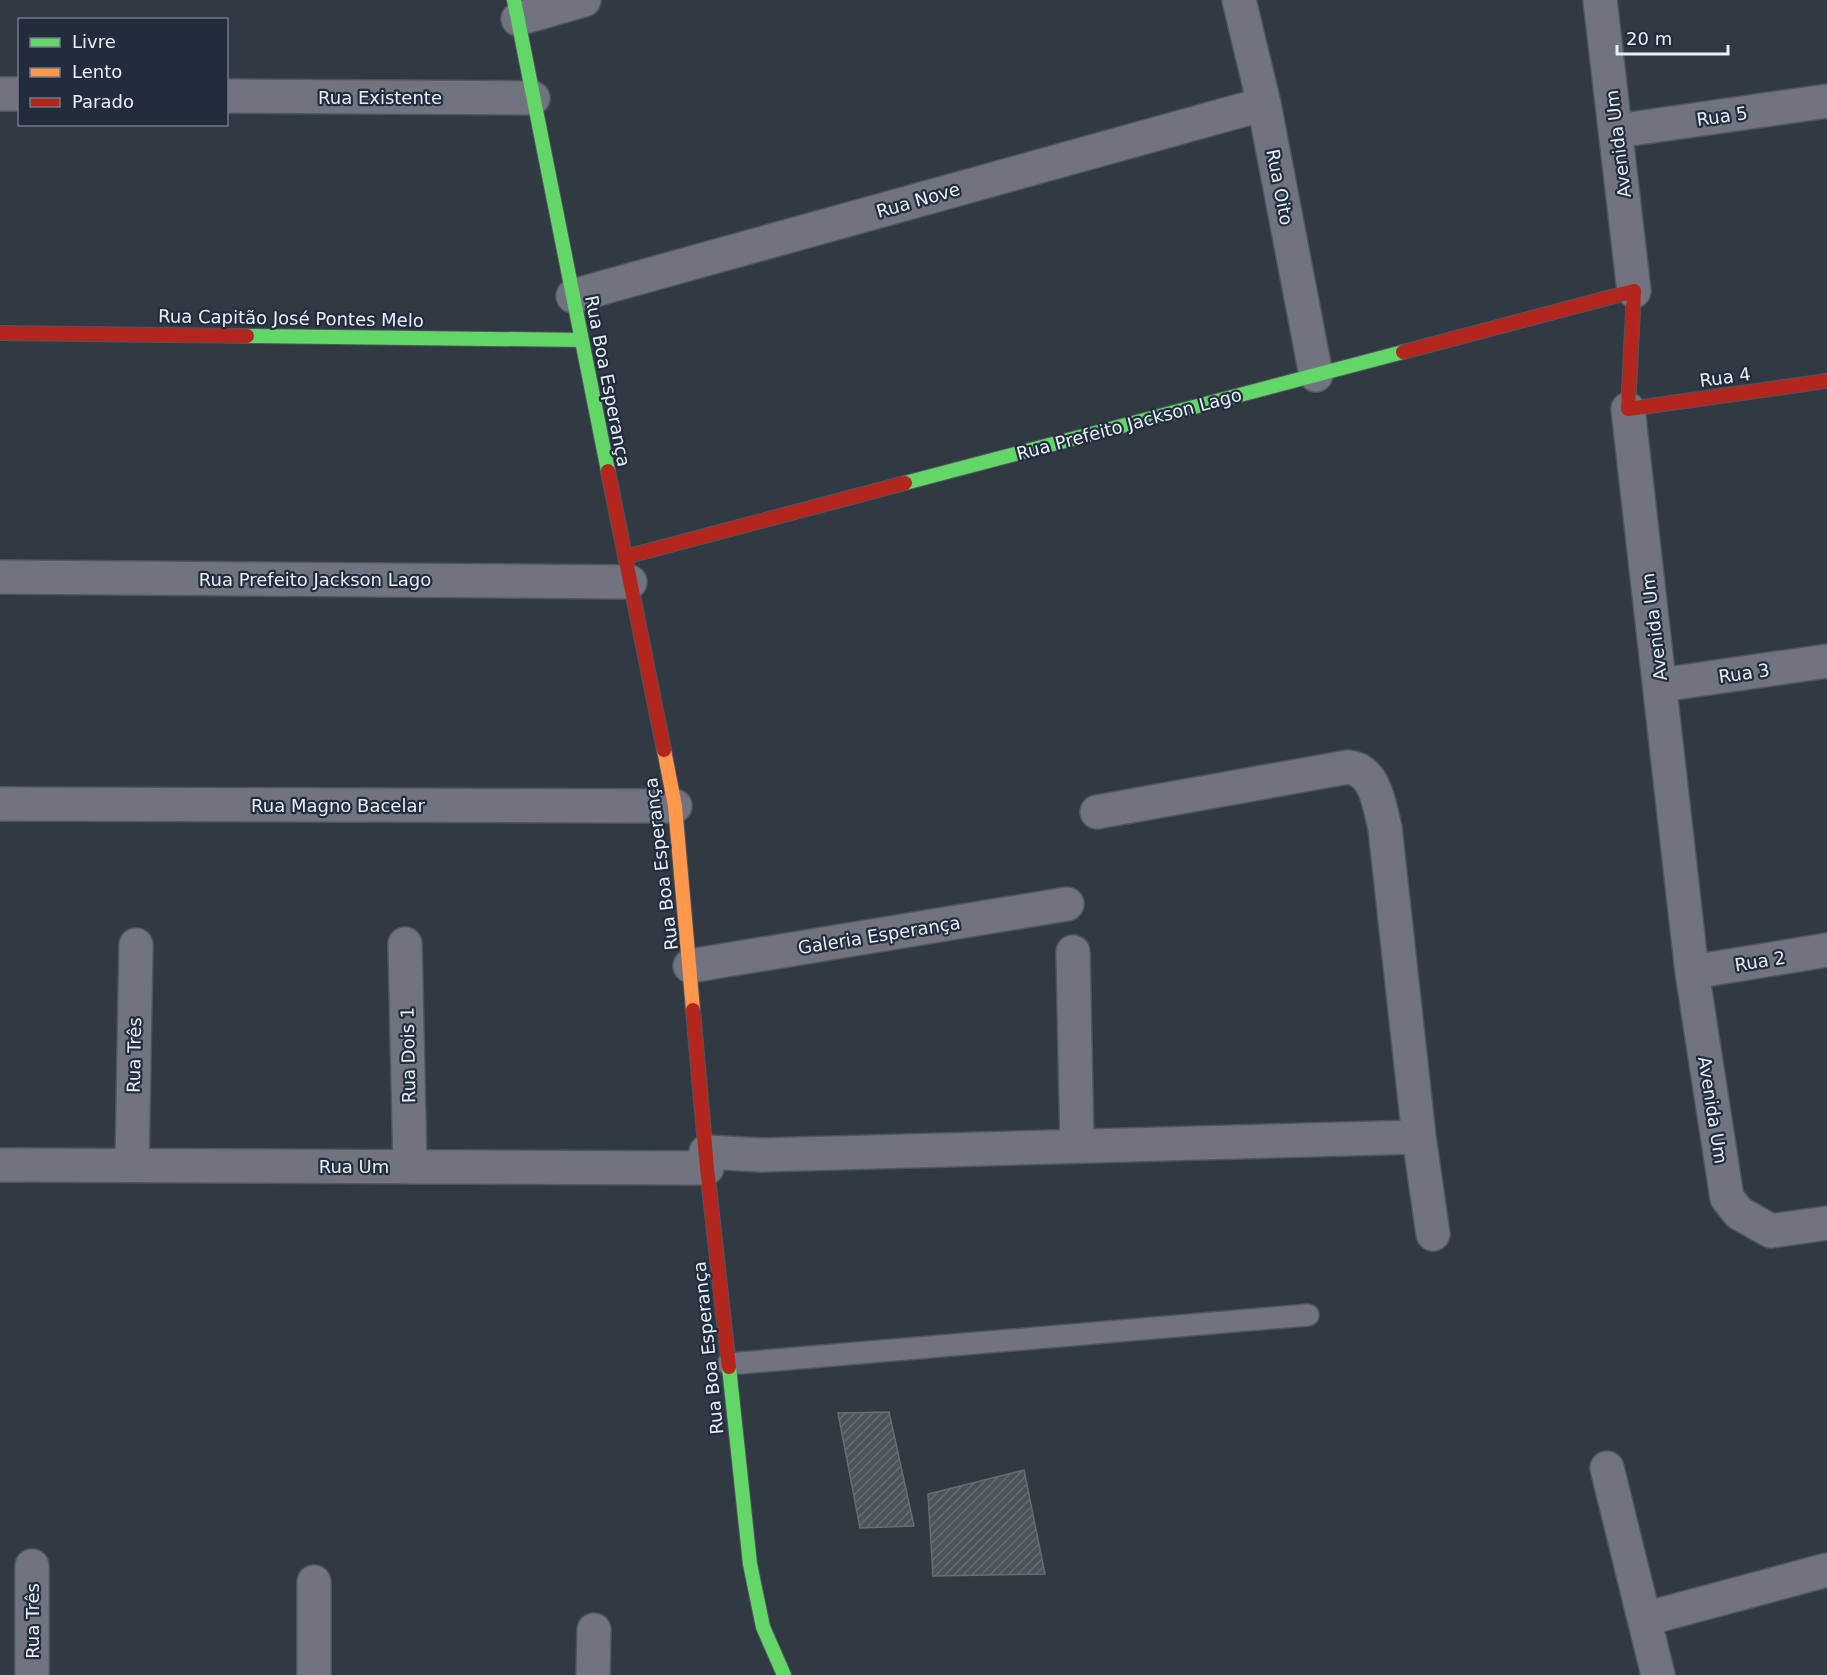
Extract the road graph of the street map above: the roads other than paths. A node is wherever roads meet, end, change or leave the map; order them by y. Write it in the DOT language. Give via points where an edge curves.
graph roads {
  1 [pos="584,0"];
  2 [pos="1239,0"];
  3 [pos="1600,0"];
  4 [pos="516,10"];
  5 [pos="0,94"];
  6 [pos="18,94"];
  7 [pos="228,96"];
  8 [pos="534,98"];
  9 [pos="1827,101"];
  10 [pos="1264,104"];
  11 [pos="1617,131"];
  12 [pos="1634,291"];
  13 [pos="573,296"];
  14 [pos="0,333"];
  15 [pos="582,340"];
  16 [pos="1316,375"];
  17 [pos="1827,381"];
  18 [pos="1628,409"];
  19 [pos="627,569"];
  20 [pos="0,577"];
  21 [pos="1827,661"];
  22 [pos="1661,686"];
  23 [pos="0,804"];
  24 [pos="675,806"];
  25 [pos="1097,813"];
  26 [pos="1067,904"];
  27 [pos="405,944"];
  28 [pos="136,945"];
  29 [pos="1827,950"];
  30 [pos="1073,952"];
  31 [pos="690,966"];
  32 [pos="1692,972"];
  33 [pos="1419,1137"];
  34 [pos="1077,1145"];
  35 [pos="706,1160"];
  36 [pos="0,1165"];
  37 [pos="132,1165"];
  38 [pos="410,1167"];
  39 [pos="1827,1222"];
  40 [pos="1433,1234"];
  41 [pos="1308,1315"];
  42 [pos="728,1364"];
  43 [pos="1607,1468"];
  44 [pos="32,1566"];
  45 [pos="1827,1570"];
  46 [pos="314,1582"];
  47 [pos="1645,1619"];
  48 [pos="763,1627"];
  49 [pos="594,1630"];
  50 [pos="761,1656"];
  51 [pos="32,1675"];
  52 [pos="314,1675"];
  53 [pos="592,1675"];
  54 [pos="784,1675"];
  55 [pos="1658,1675"];
  1 -- 4 [label="street"];
  2 -- 10 [label="street, Rua Oito"];
  3 -- 11 [label="street, Avenida Um"];
  4 -- 8 [label="street, Rua Boa Esperança"];
  5 -- 6 [label="street"];
  7 -- 8 [label="street, Rua Existente"];
  8 -- 13 [label="street, Rua Boa Esperança"];
  9 -- 11 [label="street, Rua 5"];
  10 -- 13 [label="street, Rua Nove"];
  10 -- 16 [label="street, Rua Oito"];
  11 -- 12 [label="street, Avenida Um"];
  12 -- 16 [label="street, Rua Prefeito Jackson Lago"];
  12 -- 18 [label="street, Avenida Um"];
  13 -- 15 [label="street, Rua Boa Esperança"];
  14 -- 15 [label="street, Rua Capitão José Pontes Melo"];
  15 -- 19 [label="street, Rua Boa Esperança"];
  16 -- 19 [label="street, Rua Prefeito Jackson Lago"];
  17 -- 18 [label="street, Rua 4"];
  18 -- 22 [label="street, Avenida Um"];
  19 -- 20 [label="street, Rua Prefeito Jackson Lago"];
  19 -- 24 [label="street, Rua Boa Esperança"];
  21 -- 22 [label="street, Rua 3"];
  22 -- 32 [label="street, Avenida Um"];
  23 -- 24 [label="street, Rua Magno Bacelar"];
  24 -- 31 [label="street, Rua Boa Esperança"];
  25 -- 33 [label="street" via="1348,767 1357,768 1368,777 1385,828"];
  26 -- 31 [label="street, Galeria Esperança"];
  27 -- 38 [label="street, Rua Dois 1"];
  28 -- 37 [label="street, Rua Três"];
  29 -- 32 [label="street, Rua 2"];
  30 -- 34 [label="street"];
  31 -- 35 [label="street, Rua Boa Esperança"];
  32 -- 39 [label="street, Avenida Um" via="1727,1198 1739,1213 1771,1231"];
  33 -- 34 [label="street, Rua Um"];
  33 -- 40 [label="street"];
  34 -- 35 [label="street, Rua Um"];
  35 -- 38 [label="street, Rua Um"];
  35 -- 42 [label="street, Rua Boa Esperança"];
  36 -- 37 [label="street, Rua Um"];
  37 -- 38 [label="street, Rua Um"];
  41 -- 42 [label="lane"];
  42 -- 48 [label="street, Rua Boa Esperança" via="750,1564"];
  43 -- 47 [label="street"];
  44 -- 51 [label="street, Rua Três"];
  45 -- 47 [label="street"];
  46 -- 52 [label="street"];
  47 -- 55 [label="street"];
  48 -- 50 [label="street"];
  48 -- 54 [label="street"];
  49 -- 53 [label="street"];
}
